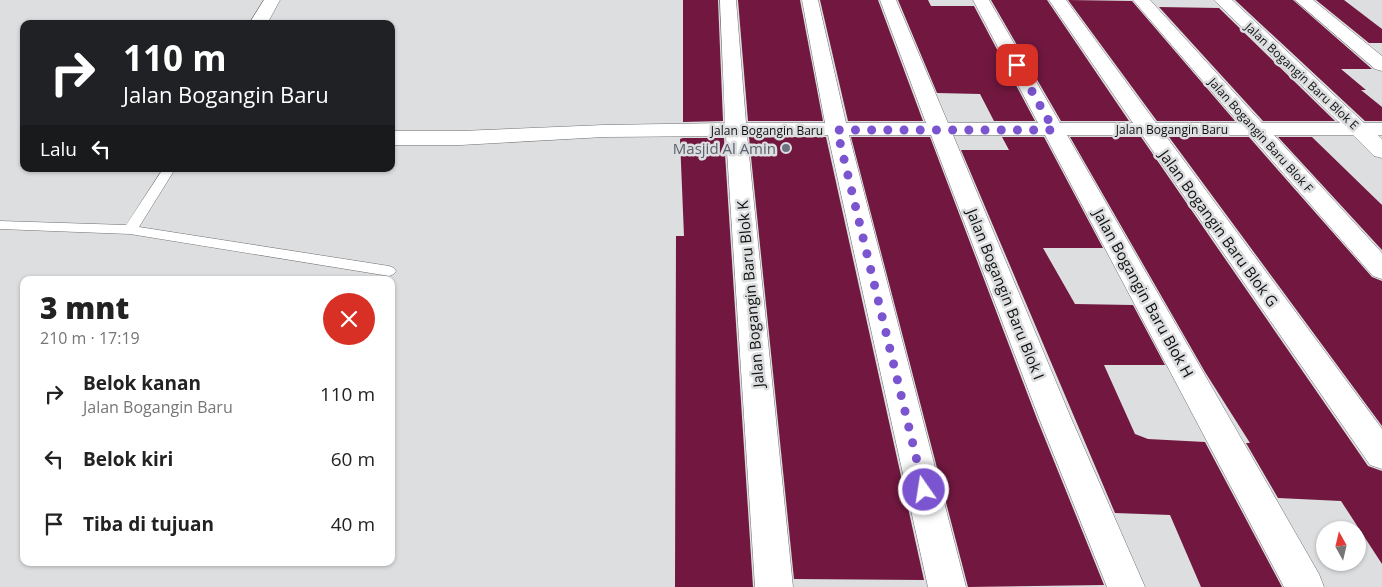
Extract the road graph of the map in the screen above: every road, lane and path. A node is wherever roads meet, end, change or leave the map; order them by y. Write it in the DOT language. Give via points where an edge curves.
graph roads {
  1 [pos="272,0"];
  2 [pos="728,0"];
  3 [pos="810,0"];
  4 [pos="888,0"];
  5 [pos="981,0"];
  6 [pos="1057,0"];
  7 [pos="1141,0"];
  8 [pos="1222,0"];
  9 [pos="1303,0"];
  10 [pos="260,20"];
  11 [pos="1382,65"];
  12 [pos="1148,128"];
  13 [pos="736,129"];
  14 [pos="1254,129"];
  15 [pos="1358,129"];
  16 [pos="1382,129"];
  17 [pos="837,130"];
  18 [pos="941,130"];
  19 [pos="1054,130"];
  20 [pos="395,138"];
  21 [pos="1382,151"];
  22 [pos="167,172"];
  23 [pos="0,225"];
  24 [pos="130,230"];
  25 [pos="1382,270"];
  26 [pos="389,271"];
  27 [pos="1382,455"];
  28 [pos="774,587"];
  29 [pos="947,587"];
  30 [pos="1126,587"];
  31 [pos="1305,587"];
  1 -- 10 [label="street"];
  2 -- 13 [label="street, Jalan Bogangin Baru Blok K"];
  3 -- 17 [label="street"];
  4 -- 18 [label="street, Jalan Bogangin Baru Blok I"];
  5 -- 19 [label="street, Jalan Bogangin Baru Blok H"];
  6 -- 12 [label="street, Jalan Bogangin Baru Blok G"];
  7 -- 14 [label="street, Jalan Bogangin Baru Blok F"];
  8 -- 15 [label="street, Jalan Bogangin Baru Blok E"];
  9 -- 11 [label="street"];
  12 -- 14 [label="street, Jalan Bogangin Baru"];
  12 -- 19 [label="street, Jalan Bogangin Baru"];
  12 -- 27 [label="street, Jalan Bogangin Baru Blok G"];
  13 -- 17 [label="street, Jalan Bogangin Baru"];
  13 -- 20 [label="street, Jalan Bogangin Baru"];
  13 -- 28 [label="street, Jalan Bogangin Baru Blok K"];
  14 -- 15 [label="street, Jalan Bogangin Baru"];
  14 -- 25 [label="street, Jalan Bogangin Baru Blok F"];
  15 -- 16 [label="street, Jalan Bogangin Baru"];
  15 -- 21 [label="street, Jalan Bogangin Baru Blok E"];
  17 -- 18 [label="street, Jalan Bogangin Baru"];
  17 -- 29 [label="street"];
  18 -- 19 [label="street, Jalan Bogangin Baru"];
  18 -- 30 [label="street, Jalan Bogangin Baru Blok I" via="1054,418"];
  19 -- 31 [label="street, Jalan Bogangin Baru Blok H"];
  22 -- 24 [label="lane"];
  23 -- 24 [label="lane"];
  24 -- 26 [label="lane"];
}
